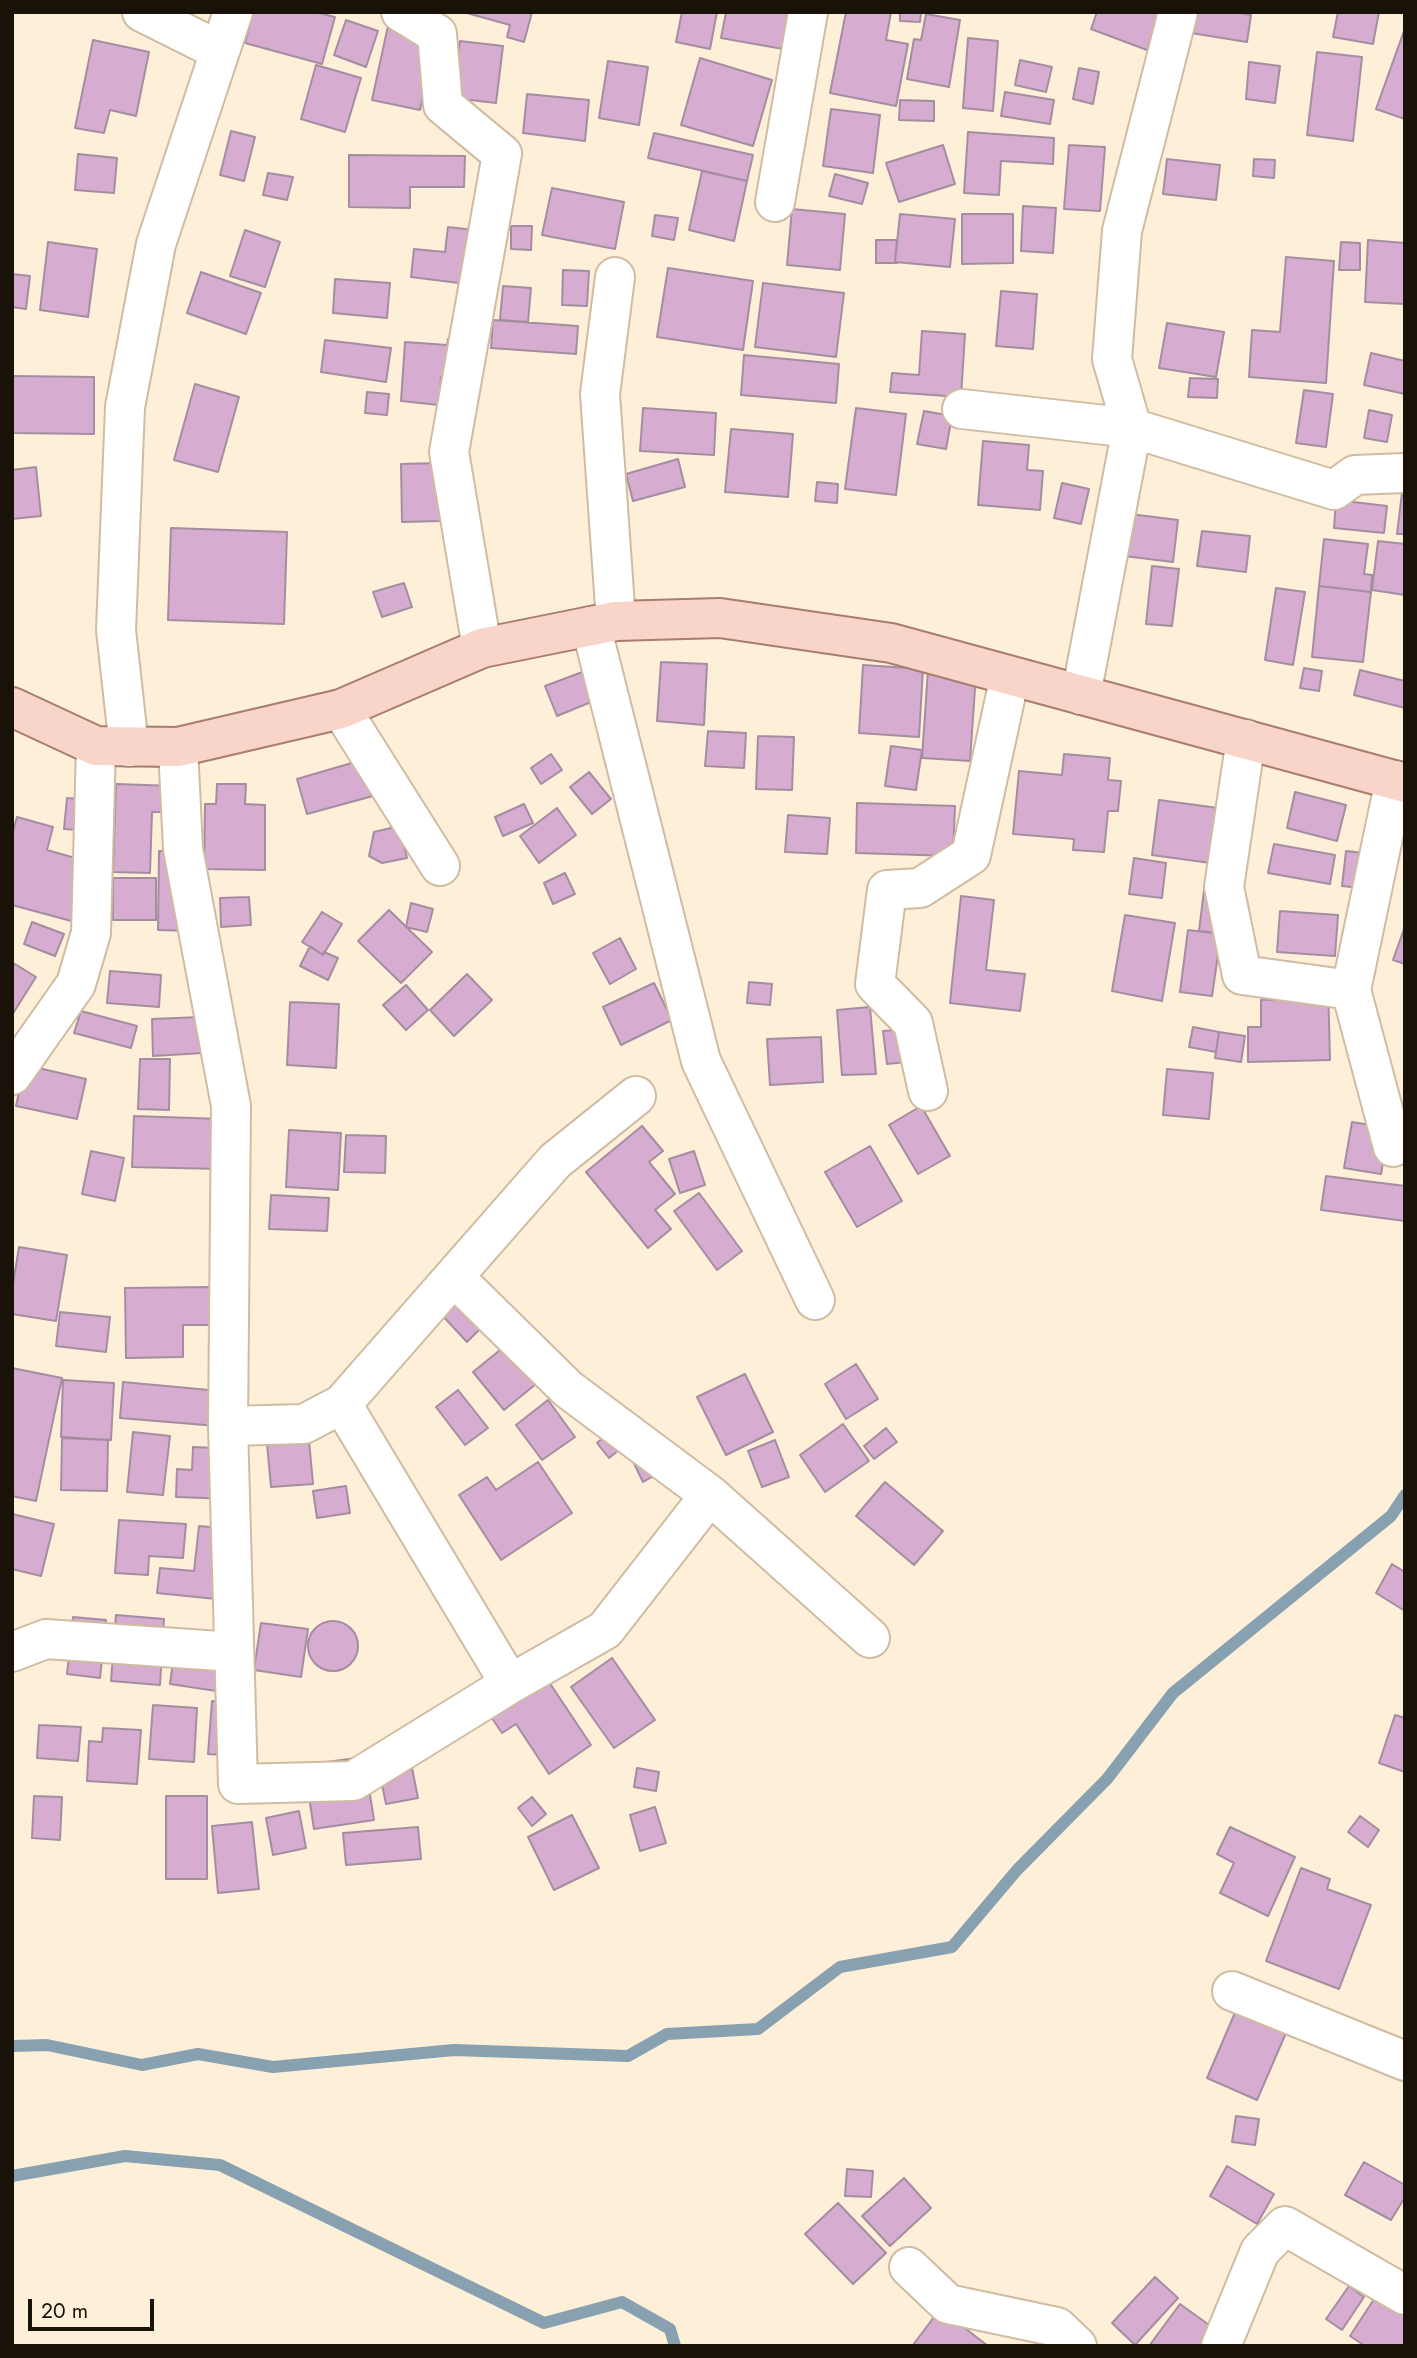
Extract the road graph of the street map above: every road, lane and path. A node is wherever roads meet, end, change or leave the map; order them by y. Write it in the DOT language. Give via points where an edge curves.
graph roads {
  1 [pos="142,12"];
  2 [pos="233,12"];
  3 [pos="401,12"];
  4 [pos="808,12"];
  5 [pos="1178,12"];
  6 [pos="220,51"];
  7 [pos="775,202"];
  8 [pos="615,277"];
  9 [pos="962,410"];
  10 [pos="1132,428"];
  11 [pos="1405,473"];
  12 [pos="603,624"];
  13 [pos="482,648"];
  14 [pos="1010,676"];
  15 [pos="1081,695"];
  16 [pos="12,707"];
  17 [pos="341,709"];
  18 [pos="1245,739"];
  19 [pos="112,746"];
  20 [pos="178,747"];
  21 [pos="1400,781"];
  22 [pos="440,866"];
  23 [pos="1351,990"];
  24 [pos="12,1075"];
  25 [pos="928,1091"];
  26 [pos="636,1096"];
  27 [pos="1393,1147"];
  28 [pos="454,1277"];
  29 [pos="815,1300"];
  30 [pos="342,1404"];
  31 [pos="228,1426"];
  32 [pos="710,1495"];
  33 [pos="870,1639"];
  34 [pos="24,1641"];
  35 [pos="234,1652"];
  36 [pos="510,1684"];
  37 [pos="1232,1992"];
  38 [pos="1405,2061"];
  39 [pos="909,2267"];
  40 [pos="1405,2295"];
  41 [pos="1077,2346"];
  42 [pos="1221,2346"];
  1 -- 6 [label="street"];
  2 -- 6 [label="street"];
  3 -- 13 [label="street" via="437,34 443,105 502,154 449,453"];
  4 -- 7 [label="street"];
  5 -- 10 [label="street" via="1122,231 1112,359"];
  6 -- 19 [label="street" via="156,244 125,407"];
  8 -- 12 [label="street" via="600,394"];
  9 -- 10 [label="street"];
  10 -- 11 [label="street" via="1334,491 1355,475"];
  10 -- 15 [label="street"];
  12 -- 13 [label="main road"];
  12 -- 14 [label="main road" via="720,618 891,643"];
  12 -- 29 [label="street" via="701,1061"];
  13 -- 17 [label="main road"];
  14 -- 15 [label="main road"];
  14 -- 25 [label="street" via="971,855 920,888 887,890 876,984 913,1023"];
  15 -- 18 [label="main road"];
  16 -- 19 [label="main road"];
  17 -- 20 [label="main road"];
  17 -- 22 [label="street"];
  18 -- 21 [label="main road"];
  18 -- 23 [label="street" via="1224,887 1242,975"];
  19 -- 20 [label="main road"];
  19 -- 24 [label="street" via="90,933 76,984"];
  20 -- 31 [label="street" via="183,849 231,1106"];
  21 -- 23 [label="street"];
  23 -- 27 [label="street"];
  26 -- 28 [label="street" via="555,1161"];
  28 -- 30 [label="street"];
  28 -- 32 [label="street" via="568,1389"];
  30 -- 31 [label="street" via="304,1424"];
  30 -- 36 [label="street"];
  31 -- 35 [label="street"];
  32 -- 33 [label="street"];
  32 -- 36 [label="street" via="605,1630"];
  34 -- 35 [label="street"];
  35 -- 36 [label="street" via="238,1784 353,1781"];
  37 -- 38 [label="street"];
  39 -- 41 [label="street" via="948,2304 1057,2327"];
  40 -- 42 [label="street" via="1285,2226 1260,2251"];
}
